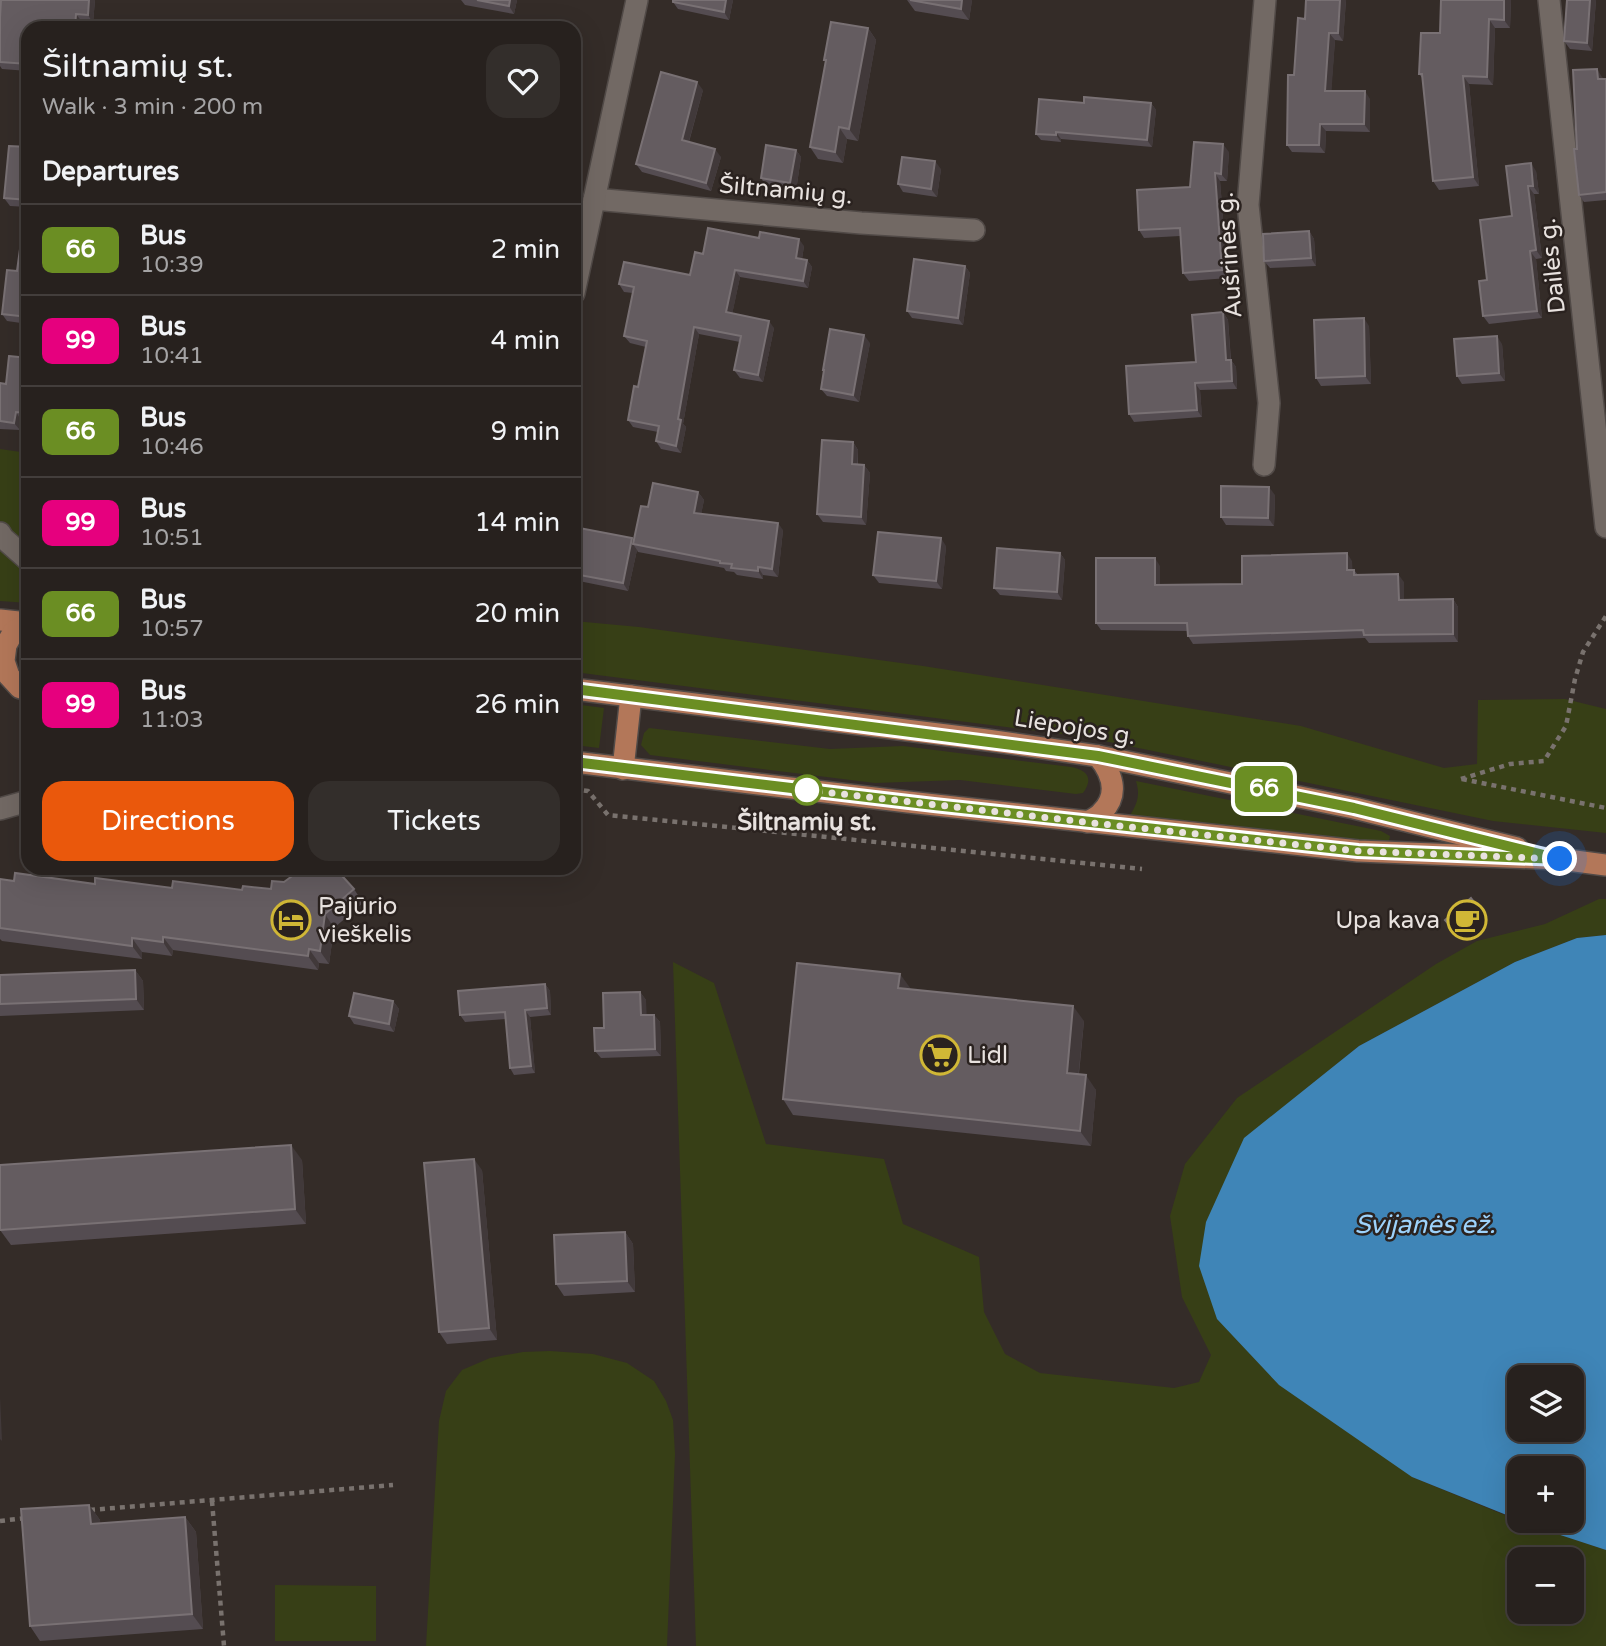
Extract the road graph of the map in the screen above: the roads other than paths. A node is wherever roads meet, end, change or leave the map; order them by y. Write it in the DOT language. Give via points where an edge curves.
graph roads {
  1 [pos="637,0"];
  2 [pos="1265,0"];
  3 [pos="1549,0"];
  4 [pos="594,199"];
  5 [pos="974,230"];
  6 [pos="581,260"];
  7 [pos="1264,465"];
  8 [pos="1606,527"];
  9 [pos="0,533"];
  10 [pos="21,554"];
  11 [pos="0,620"];
  12 [pos="21,622"];
  13 [pos="21,626"];
  14 [pos="16,687"];
  15 [pos="581,690"];
  16 [pos="631,696"];
  17 [pos="1098,756"];
  18 [pos="581,763"];
  19 [pos="623,769"];
  20 [pos="21,803"];
  21 [pos="0,809"];
  22 [pos="1088,822"];
  23 [pos="1560,859"];
  24 [pos="1606,865"];
  1 -- 4 [label="street"];
  2 -- 7 [label="street, Aušrinės g." via="1248,205 1269,403"];
  3 -- 8 [label="street, Dailės g."];
  4 -- 5 [label="street, Šiltnamių g."];
  4 -- 6 [label="street"];
  9 -- 10 [label="street"];
  11 -- 12 [label="main road"];
  13 -- 14 [label="main road" via="6,645 4,661"];
  15 -- 16 [label="main road, Liepojos g."];
  16 -- 17 [label="main road, Liepojos g."];
  16 -- 19 [label="main road"];
  17 -- 22 [label="main road" via="1108,768 1111,800"];
  17 -- 23 [label="main road, Liepojos g." via="1354,808"];
  18 -- 19 [label="main road, Liepojos g."];
  19 -- 22 [label="main road, Liepojos g."];
  20 -- 21 [label="street"];
  22 -- 23 [label="main road, Liepojos g." via="1358,851"];
  23 -- 24 [label="main road, Liepojos g."];
}
